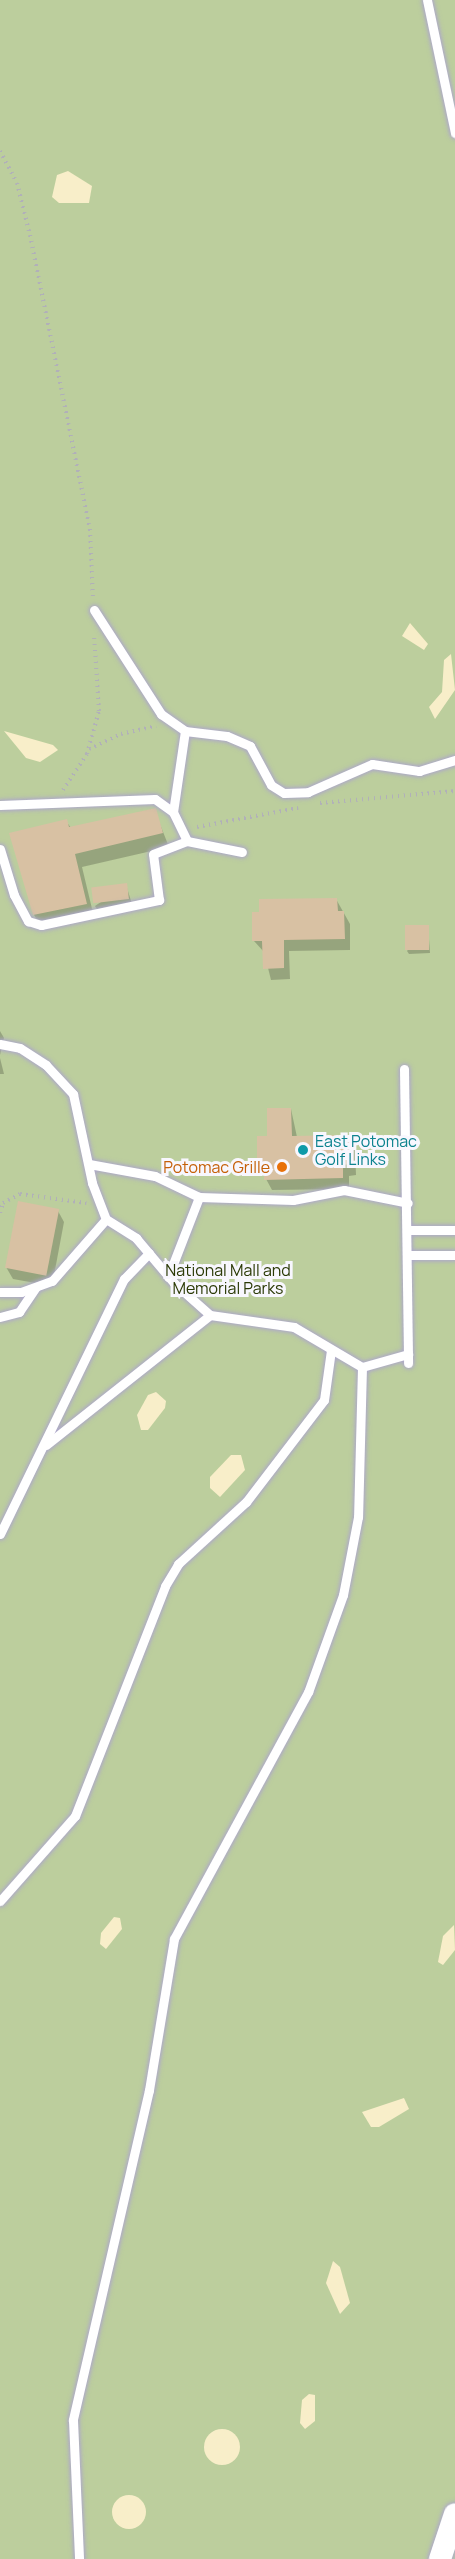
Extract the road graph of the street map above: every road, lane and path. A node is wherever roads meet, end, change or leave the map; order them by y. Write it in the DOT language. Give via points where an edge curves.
graph roads {
  1 [pos="427,0"];
  2 [pos="455,133"];
  3 [pos="0,151"];
  4 [pos="94,610"];
  5 [pos="174,723"];
  6 [pos="185,731"];
  7 [pos="88,749"];
  8 [pos="455,760"];
  9 [pos="455,791"];
  10 [pos="56,800"];
  11 [pos="0,805"];
  12 [pos="173,812"];
  13 [pos="181,829"];
  14 [pos="187,841"];
  15 [pos="0,849"];
  16 [pos="242,852"];
  17 [pos="0,1044"];
  18 [pos="404,1069"];
  19 [pos="89,1164"];
  20 [pos="198,1197"];
  21 [pos="98,1199"];
  22 [pos="408,1203"];
  23 [pos="0,1213"];
  24 [pos="106,1219"];
  25 [pos="409,1230"];
  26 [pos="455,1230"];
  27 [pos="149,1254"];
  28 [pos="410,1255"];
  29 [pos="455,1255"];
  30 [pos="168,1277"];
  31 [pos="36,1287"];
  32 [pos="0,1292"];
  33 [pos="210,1315"];
  34 [pos="0,1317"];
  35 [pos="331,1350"];
  36 [pos="362,1367"];
  37 [pos="44,1447"];
  38 [pos="0,1534"];
  39 [pos="0,1901"];
  40 [pos="455,2514"];
  41 [pos="79,2559"];
  42 [pos="440,2559"];
  1 -- 2 [label="lane"];
  3 -- 4 [label="path" via="17,183 30,235 75,454 90,530"];
  4 -- 5 [label="lane" via="161,714"];
  4 -- 7 [label="path" via="99,711"];
  5 -- 6 [label="lane"];
  5 -- 7 [label="path" via="121,734"];
  6 -- 8 [label="lane" via="227,736 249,746 272,785 284,793 308,792 372,764 419,771"];
  6 -- 12 [label="lane"];
  7 -- 10 [label="path"];
  9 -- 13 [label="path" via="342,799"];
  10 -- 11 [label="lane" via="49,805"];
  10 -- 12 [label="lane" via="155,799"];
  12 -- 13 [label="lane"];
  13 -- 14 [label="lane"];
  14 -- 15 [label="lane" via="153,855 159,900 40,925 28,921 14,895"];
  14 -- 16 [label="lane"];
  17 -- 19 [label="lane" via="20,1048 46,1065 73,1094"];
  18 -- 22 [label="lane"];
  19 -- 20 [label="lane" via="155,1176"];
  19 -- 21 [label="lane"];
  20 -- 22 [label="lane" via="293,1200 344,1190"];
  20 -- 30 [label="lane"];
  21 -- 23 [label="path" via="78,1204 21,1194 3,1203"];
  21 -- 24 [label="lane"];
  22 -- 25 [label="lane"];
  24 -- 27 [label="lane"];
  24 -- 31 [label="lane" via="52,1281"];
  25 -- 26 [label="lane"];
  25 -- 28 [label="lane"];
  27 -- 30 [label="lane"];
  27 -- 37 [label="lane" via="124,1279"];
  28 -- 29 [label="lane"];
  28 -- 36 [label="lane" via="408,1358"];
  30 -- 33 [label="lane"];
  31 -- 32 [label="lane"];
  31 -- 34 [label="lane" via="19,1312"];
  33 -- 35 [label="lane" via="294,1327"];
  33 -- 37 [label="lane"];
  35 -- 36 [label="lane"];
  35 -- 39 [label="lane" via="324,1400 246,1502 178,1564 165,1586 75,1816"];
  36 -- 41 [label="lane" via="358,1517 343,1595 308,1692 174,1939 149,2090 74,2420"];
  37 -- 38 [label="lane"];
  40 -- 42 [label="street"];
}
